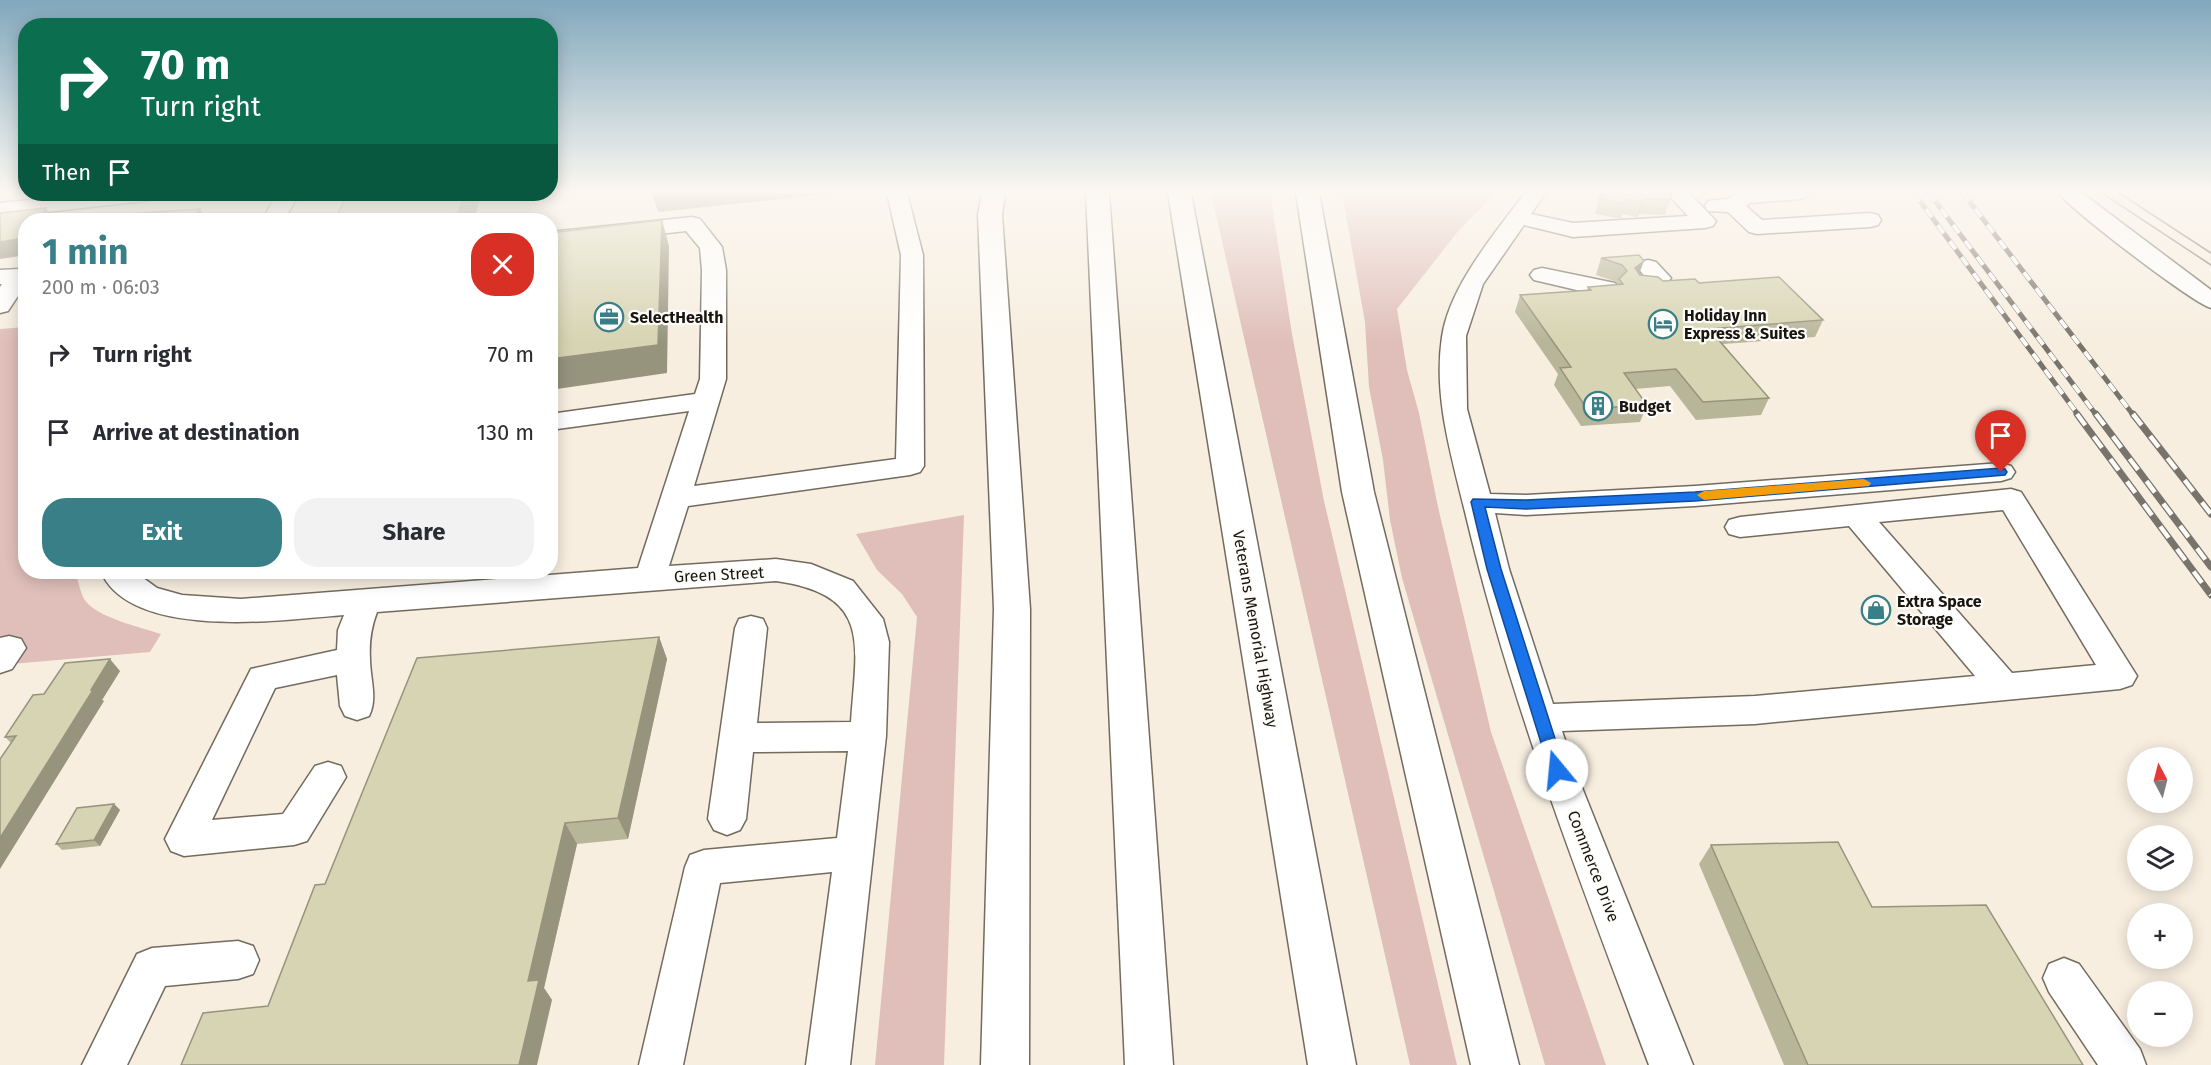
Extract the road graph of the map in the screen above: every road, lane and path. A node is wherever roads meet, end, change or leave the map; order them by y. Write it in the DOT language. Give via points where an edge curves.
graph roads {
  1 [pos="708,243"];
  2 [pos="909,243"];
  3 [pos="992,243"];
  4 [pos="1100,243"];
  5 [pos="1188,243"];
  6 [pos="1315,243"];
  7 [pos="1500,243"];
  8 [pos="2132,243"];
  9 [pos="1542,275"];
  10 [pos="18,276"];
  11 [pos="0,277"];
  12 [pos="18,278"];
  13 [pos="1606,288"];
  14 [pos="2211,301"];
  15 [pos="0,306"];
  16 [pos="706,401"];
  17 [pos="558,421"];
  18 [pos="2001,472"];
  19 [pos="674,498"];
  20 [pos="1478,502"];
  21 [pos="1856,515"];
  22 [pos="1740,527"];
  23 [pos="650,578"];
  24 [pos="125,579"];
  25 [pos="365,602"];
  26 [pos="751,628"];
  27 [pos="353,659"];
  28 [pos="2005,688"];
  29 [pos="357,706"];
  30 [pos="1540,718"];
  31 [pos="868,736"];
  32 [pos="737,738"];
  33 [pos="328,777"];
  34 [pos="727,819"];
  35 [pos="854,853"];
  36 [pos="238,960"];
  37 [pos="2064,978"];
  38 [pos="104,1065"];
  39 [pos="661,1065"];
  40 [pos="828,1065"];
  41 [pos="1005,1065"];
  42 [pos="1149,1065"];
  43 [pos="1332,1065"];
  44 [pos="1495,1065"];
  45 [pos="1671,1065"];
  46 [pos="2124,1065"];
  1 -- 16 [label="street" via="714,270 712,379"];
  2 -- 19 [label="street" via="910,466"];
  3 -- 41 [label="main road" via="1012,609"];
  4 -- 42 [label="main road"];
  5 -- 43 [label="main road, Veterans Memorial Highway"];
  6 -- 44 [label="main road" via="1358,492"];
  7 -- 20 [label="street, Commerce Drive" via="1471,284 1454,336 1454,409"];
  8 -- 14 [label="street"];
  9 -- 13 [label="street"];
  10 -- 11 [label="street"];
  12 -- 15 [label="street"];
  16 -- 17 [label="street"];
  16 -- 19 [label="street"];
  18 -- 20 [label="street" via="1695,496 1526,505"];
  19 -- 23 [label="street"];
  20 -- 30 [label="street, Commerce Drive" via="1494,569"];
  21 -- 22 [label="street"];
  21 -- 28 [label="street"];
  21 -- 28 [label="street" via="2011,500 2120,676"];
  23 -- 25 [label="street, Green Street"];
  23 -- 31 [label="street, Green Street" via="776,570 811,575 842,589 867,619 873,642"];
  24 -- 25 [label="street, Green Street" via="145,594 174,606 214,611"];
  25 -- 27 [label="street" via="354,630"];
  26 -- 32 [label="street"];
  27 -- 29 [label="street"];
  27 -- 33 [label="street" via="263,678 184,839 294,829"];
  28 -- 30 [label="street" via="1755,710"];
  30 -- 45 [label="street, Commerce Drive"];
  31 -- 32 [label="street"];
  31 -- 35 [label="street, Green Street"];
  32 -- 34 [label="street"];
  35 -- 39 [label="street" via="704,867"];
  35 -- 40 [label="street, Green Street"];
  36 -- 38 [label="street" via="152,968"];
  37 -- 46 [label="street"];
}
